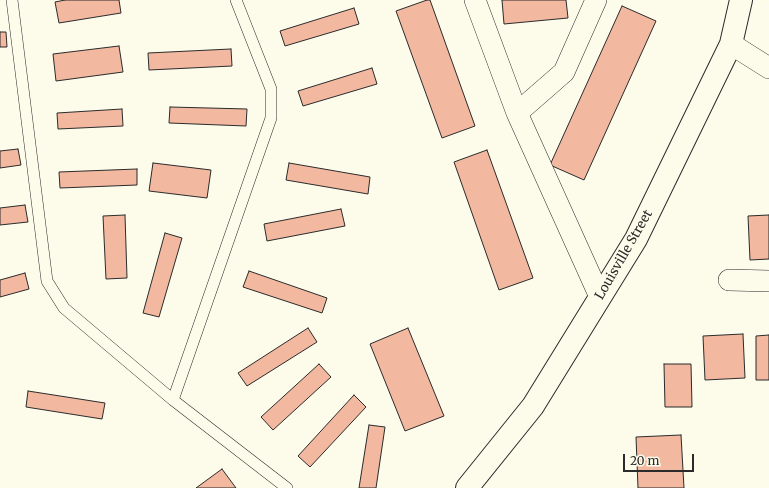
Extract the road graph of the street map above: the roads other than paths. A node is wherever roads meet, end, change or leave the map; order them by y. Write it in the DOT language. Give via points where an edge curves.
graph roads {
  1 [pos="12,0"];
  2 [pos="236,0"];
  3 [pos="475,0"];
  4 [pos="596,0"];
  5 [pos="741,0"];
  6 [pos="731,44"];
  7 [pos="769,68"];
  8 [pos="517,113"];
  9 [pos="729,280"];
  10 [pos="769,281"];
  11 [pos="600,297"];
  12 [pos="173,400"];
  13 [pos="286,488"];
  14 [pos="467,488"];
  1 -- 12 [label="lane" via="47,281 64,308"];
  2 -- 12 [label="lane" via="271,89 271,118"];
  3 -- 8 [label="street"];
  4 -- 8 [label="street" via="564,72"];
  5 -- 6 [label="main road, Louisville Street"];
  6 -- 7 [label="street"];
  6 -- 11 [label="main road, Louisville Street" via="636,239"];
  8 -- 11 [label="street"];
  9 -- 10 [label="street"];
  11 -- 14 [label="main road, Louisville Street" via="533,406"];
  12 -- 13 [label="lane"];
}
